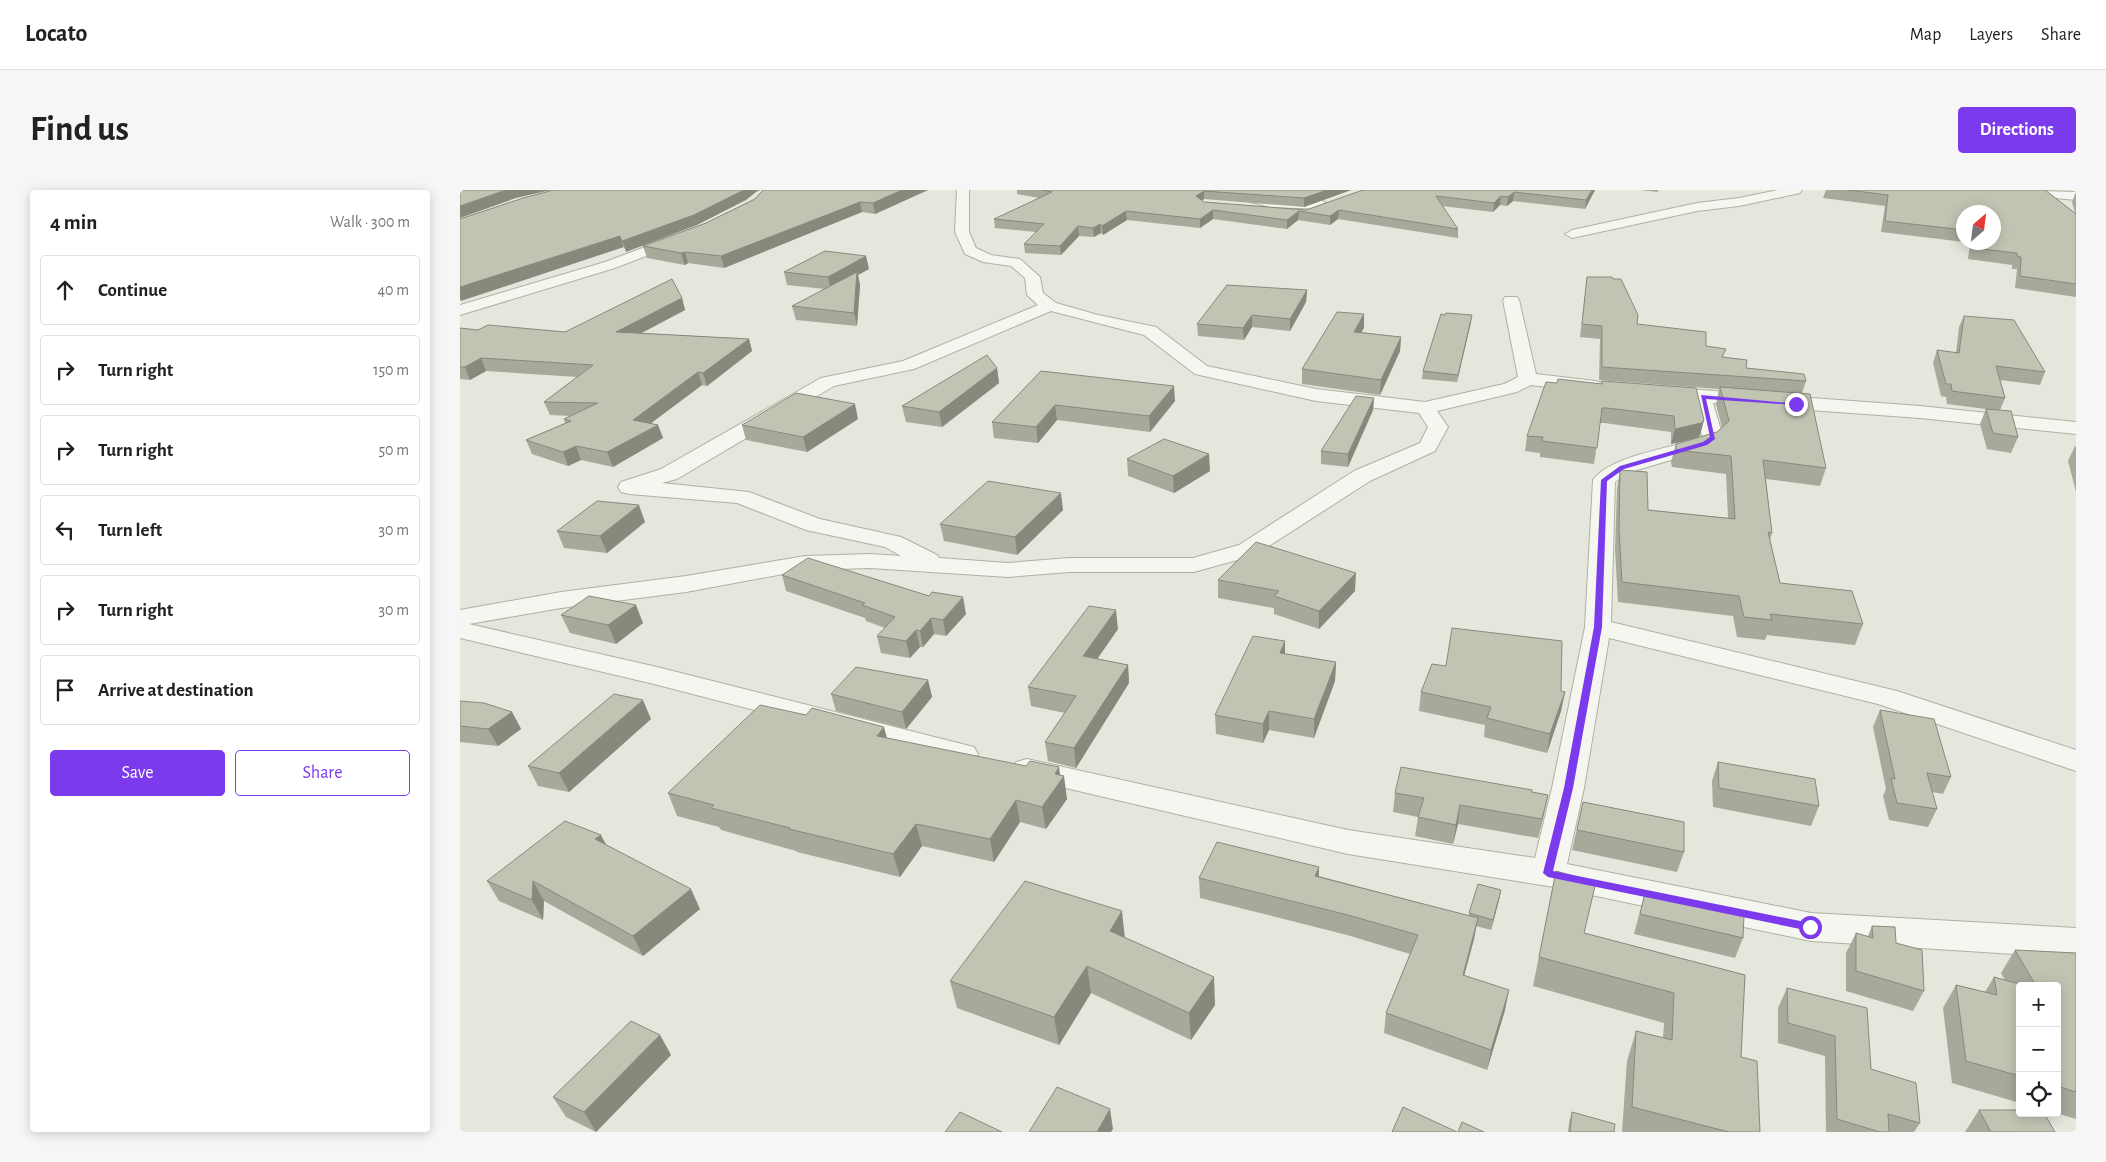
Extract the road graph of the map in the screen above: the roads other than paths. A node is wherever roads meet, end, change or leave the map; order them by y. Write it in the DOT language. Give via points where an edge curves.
graph roads {
  1 [pos="963,190"];
  2 [pos="1246,190"];
  3 [pos="1796,190"];
  4 [pos="2013,190"];
  5 [pos="2076,196"];
  6 [pos="1241,208"];
  7 [pos="693,233"];
  8 [pos="1572,234"];
  9 [pos="1511,300"];
  10 [pos="1050,306"];
  11 [pos="460,310"];
  12 [pos="1528,379"];
  13 [pos="1616,390"];
  14 [pos="1645,392"];
  15 [pos="1702,397"];
  16 [pos="1425,408"];
  17 [pos="2076,428"];
  18 [pos="935,564"];
  19 [pos="460,618"];
  20 [pos="1598,627"];
  21 [pos="460,630"];
  22 [pos="2076,761"];
  23 [pos="1548,873"];
  24 [pos="2076,942"];
  1 -- 10 [label="street" via="962,232 970,251 988,259 1015,262 1032,277 1035,295"];
  2 -- 6 [label="street" via="1241,195 1248,199 1288,204 1329,203 1306,213"];
  3 -- 8 [label="street" via="1696,207"];
  4 -- 5 [label="street"];
  7 -- 11 [label="street" via="610,265"];
  9 -- 12 [label="street"];
  10 -- 16 [label="street" via="1095,320 1150,331 1201,370 1316,395"];
  10 -- 18 [label="street" via="908,365 828,382 669,474 629,487 741,497 814,525 894,542"];
  12 -- 13 [label="street"];
  12 -- 16 [label="street" via="1510,388"];
  14 -- 15 [label="street"];
  15 -- 17 [label="street" via="1871,407"];
  15 -- 20 [label="street" via="1713,438 1705,444 1622,468 1604,480"];
  16 -- 18 [label="street" via="1438,427 1428,447 1362,476 1247,550 1194,565 1069,565 1008,570"];
  18 -- 19 [label="street" via="870,561 804,563"];
  20 -- 22 [label="street" via="1887,697"];
  20 -- 23 [label="street" via="1568,788"];
  21 -- 23 [label="street" via="656,676 925,746 1348,842"];
  23 -- 24 [label="street" via="1810,927"];
}
